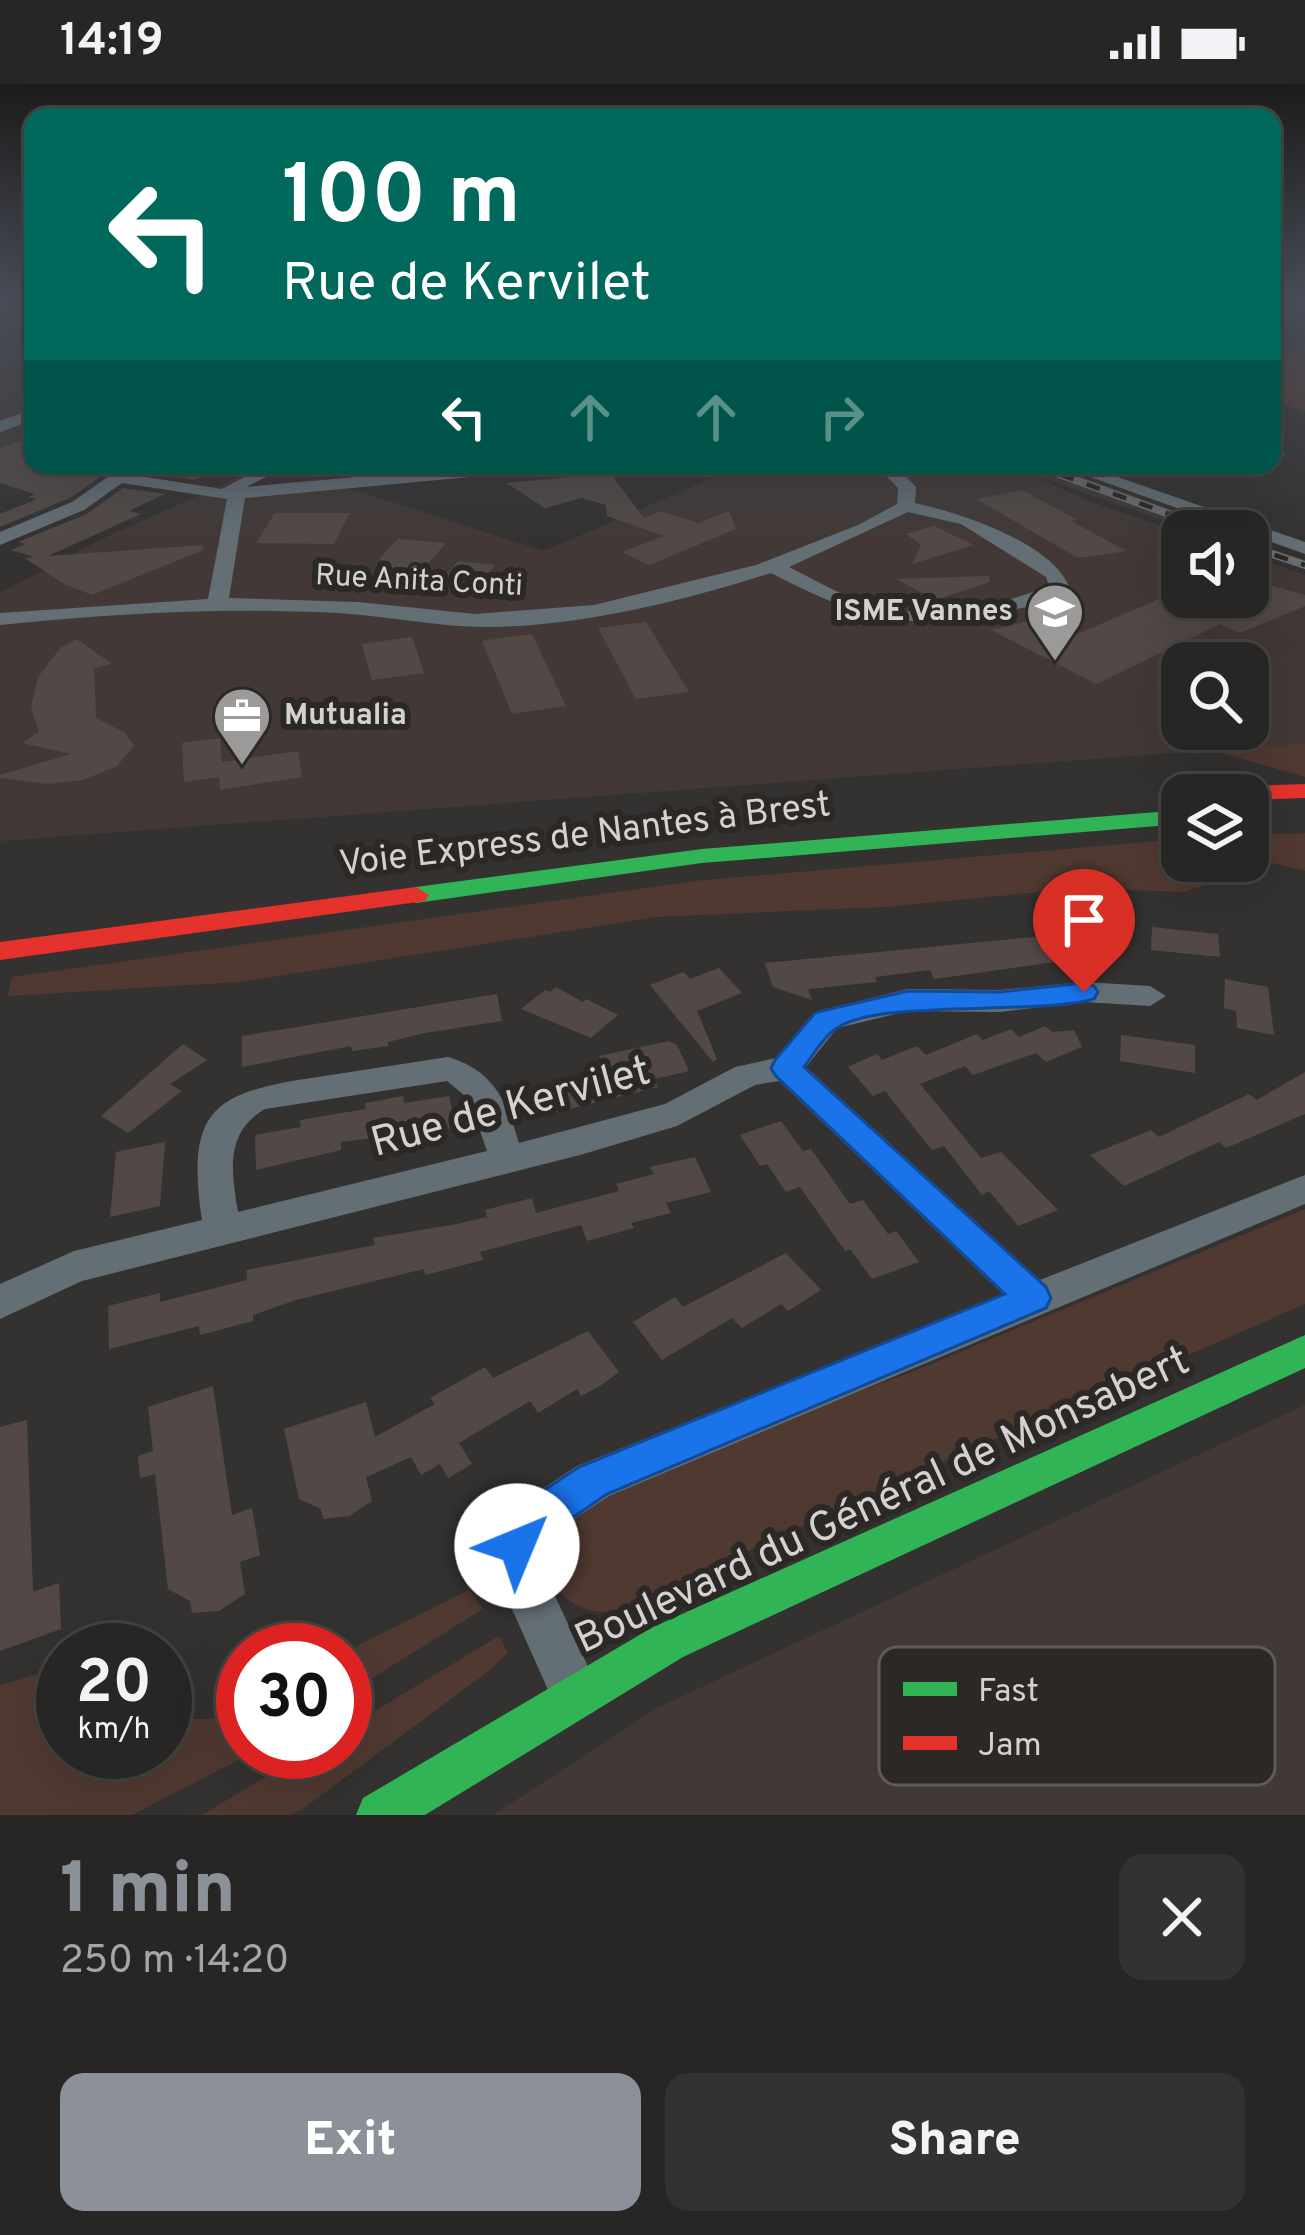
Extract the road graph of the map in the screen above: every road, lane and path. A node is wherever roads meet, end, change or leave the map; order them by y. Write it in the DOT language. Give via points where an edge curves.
graph roads {
  1 [pos="125,474"];
  2 [pos="138,474"];
  3 [pos="261,474"];
  4 [pos="449,474"];
  5 [pos="894,474"];
  6 [pos="1092,474"];
  7 [pos="237,494"];
  8 [pos="906,506"];
  9 [pos="0,539"];
  10 [pos="1305,548"];
  11 [pos="774,567"];
  12 [pos="217,605"];
  13 [pos="1,619"];
  14 [pos="1305,791"];
  15 [pos="1269,792"];
  16 [pos="1161,797"];
  17 [pos="1305,811"];
  18 [pos="1269,813"];
  19 [pos="1161,818"];
  20 [pos="0,925"];
  21 [pos="0,951"];
  22 [pos="1150,996"];
  23 [pos="786,1068"];
  24 [pos="507,1160"];
  25 [pos="1305,1189"];
  26 [pos="222,1228"];
  27 [pos="1033,1298"];
  28 [pos="0,1303"];
  29 [pos="1305,1351"];
  30 [pos="576,1694"];
  31 [pos="380,1815"];
  1 -- 9 [label="street" via="77,506"];
  2 -- 7 [label="street" via="204,495"];
  3 -- 7 [label="street" via="237,484"];
  4 -- 7 [label="street"];
  5 -- 8 [label="street" via="907,487"];
  6 -- 10 [label="street"];
  7 -- 12 [label="street"];
  8 -- 11 [label="street, Rue Anita Conti"];
  8 -- 11 [label="street" via="967,520 1055,574 1060,589 952,616 894,620"];
  11 -- 12 [label="street, Rue Anita Conti" via="529,619"];
  12 -- 13 [label="street, Rue Anita Conti"];
  14 -- 15 [label="main road"];
  16 -- 20 [label="main road, Voie Express de Nantes à Brest" via="644,840"];
  17 -- 18 [label="main road"];
  19 -- 21 [label="main road, Voie Express de Nantes à Brest" via="658,860"];
  22 -- 23 [label="street" via="908,1000 826,1020"];
  23 -- 24 [label="street, Rue de Kervilet" via="747,1075 677,1113"];
  23 -- 27 [label="street"];
  24 -- 26 [label="street, Rue de Kervilet"];
  24 -- 26 [label="street" via="483,1089 464,1071 256,1098 220,1128 213,1160"];
  25 -- 27 [label="street"];
  26 -- 28 [label="street, Rue de Kervilet" via="74,1267"];
  27 -- 30 [label="street" via="593,1481 537,1518 517,1546 531,1598"];
  29 -- 30 [label="main road, Boulevard du Général de Monsabert" via="668,1642"];
  30 -- 31 [label="main road, Boulevard du Général de Monsabert"];
}
